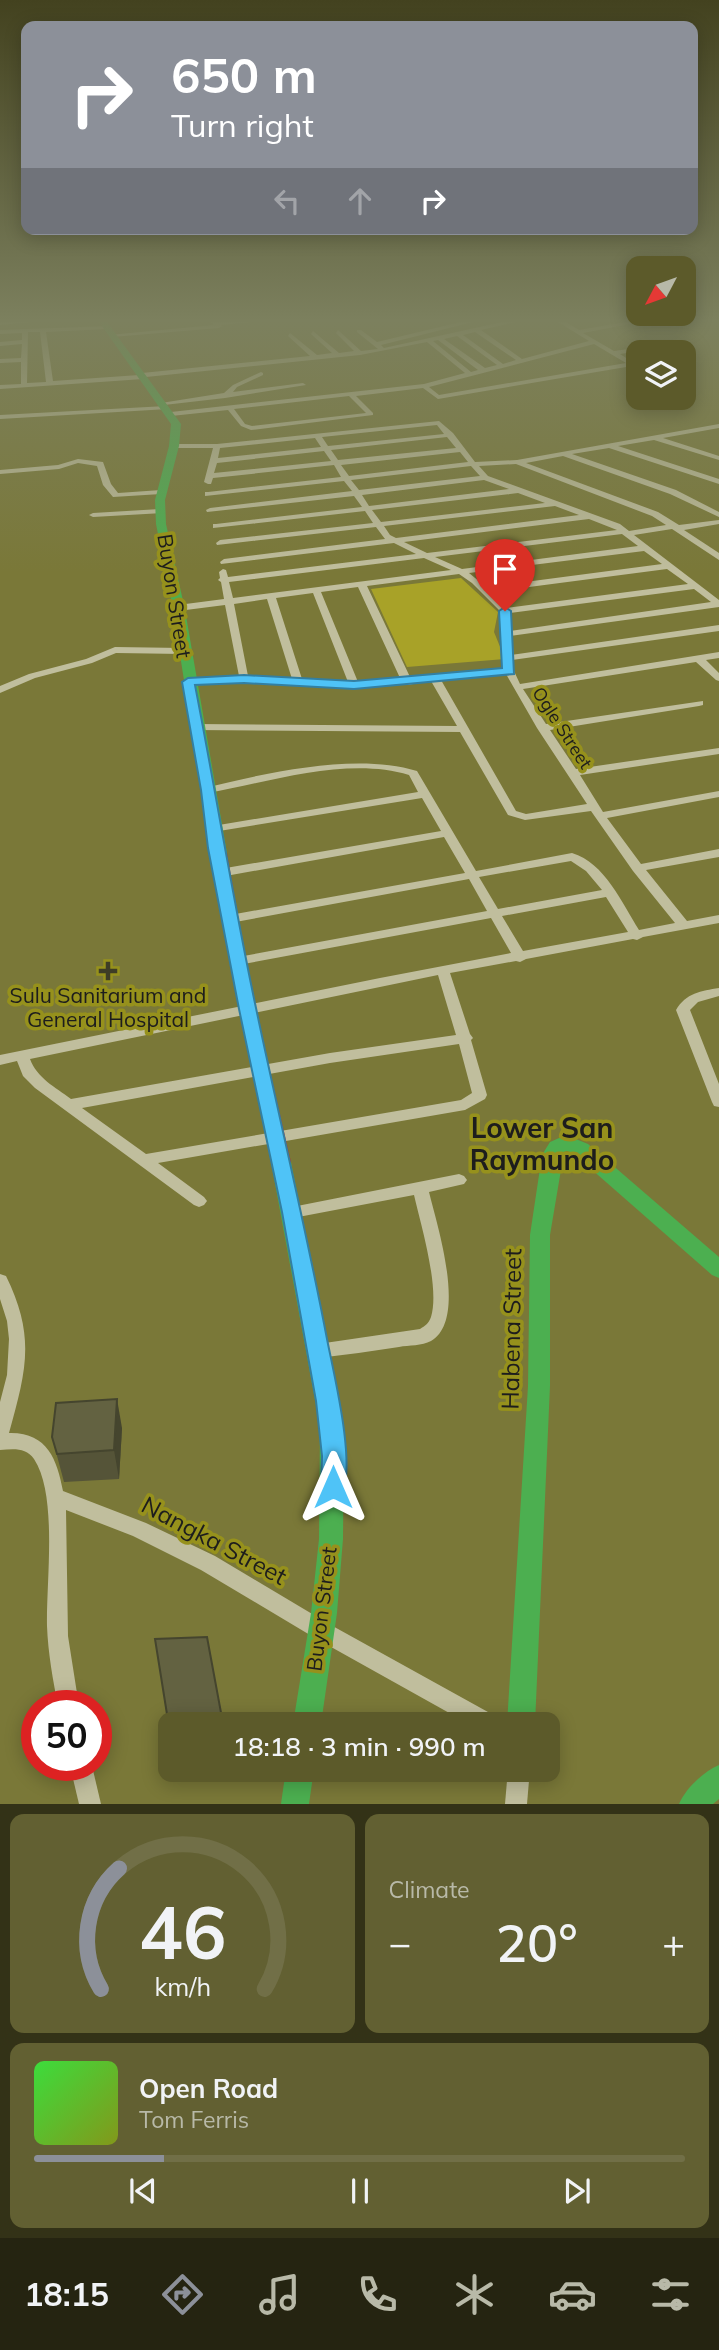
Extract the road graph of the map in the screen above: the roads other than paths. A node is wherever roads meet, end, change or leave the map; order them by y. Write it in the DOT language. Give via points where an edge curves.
graph roads {
  1 [pos="163,403"];
  2 [pos="190,403"];
  3 [pos="269,403"];
  4 [pos="271,403"];
  5 [pos="360,403"];
  6 [pos="229,407"];
  7 [pos="167,408"];
  8 [pos="0,417"];
  9 [pos="285,425"];
  10 [pos="719,426"];
  11 [pos="699,429"];
  12 [pos="450,435"];
  13 [pos="719,435"];
  14 [pos="317,437"];
  15 [pos="656,438"];
  16 [pos="174,446"];
  17 [pos="217,446"];
  18 [pos="611,446"];
  19 [pos="327,450"];
  20 [pos="461,450"];
  21 [pos="563,454"];
  22 [pos="719,458"];
  23 [pos="213,461"];
  24 [pos="517,462"];
  25 [pos="339,464"];
  26 [pos="472,464"];
  27 [pos="0,472"];
  28 [pos="208,477"];
  29 [pos="346,477"];
  30 [pos="485,478"];
  31 [pos="719,482"];
  32 [pos="520,490"];
  33 [pos="161,492"];
  34 [pos="357,492"];
  35 [pos="208,494"];
  36 [pos="558,503"];
  37 [pos="368,508"];
  38 [pos="211,510"];
  39 [pos="160,511"];
  40 [pos="93,515"];
  41 [pos="719,515"];
  42 [pos="595,516"];
  43 [pos="719,522"];
  44 [pos="379,524"];
  45 [pos="216,526"];
  46 [pos="676,527"];
  47 [pos="626,532"];
  48 [pos="392,541"];
  49 [pos="220,543"];
  50 [pos="645,548"];
  51 [pos="425,556"];
  52 [pos="719,557"];
  53 [pos="223,562"];
  54 [pos="668,566"];
  55 [pos="461,572"];
  56 [pos="222,580"];
  57 [pos="362,586"];
  58 [pos="695,586"];
  59 [pos="485,590"];
  60 [pos="317,593"];
  61 [pos="271,598"];
  62 [pos="228,603"];
  63 [pos="719,604"];
  64 [pos="178,608"];
  65 [pos="505,611"];
  66 [pos="719,628"];
  67 [pos="505,634"];
  68 [pos="183,651"];
  69 [pos="719,655"];
  70 [pos="507,658"];
  71 [pos="698,658"];
  72 [pos="509,671"];
  73 [pos="719,678"];
  74 [pos="244,679"];
  75 [pos="435,679"];
  76 [pos="188,682"];
  77 [pos="407,682"];
  78 [pos="298,683"];
  79 [pos="354,685"];
  80 [pos="517,687"];
  81 [pos="0,690"];
  82 [pos="699,703"];
  83 [pos="195,727"];
  84 [pos="542,728"];
  85 [pos="464,729"];
  86 [pos="719,751"];
  87 [pos="573,773"];
  88 [pos="208,790"];
  89 [pos="425,794"];
  90 [pos="719,794"];
  91 [pos="596,812"];
  92 [pos="213,829"];
  93 [pos="449,833"];
  94 [pos="719,853"];
  95 [pos="637,868"];
  96 [pos="220,873"];
  97 [pos="473,874"];
  98 [pos="608,893"];
  99 [pos="495,913"];
  100 [pos="230,919"];
  101 [pos="719,919"];
  102 [pos="684,926"];
  103 [pos="637,936"];
  104 [pos="520,958"];
  105 [pos="238,961"];
  106 [pos="443,971"];
  107 [pos="719,992"];
  108 [pos="247,1009"];
  109 [pos="466,1038"];
  110 [pos="21,1055"];
  111 [pos="0,1060"];
  112 [pos="262,1070"];
  113 [pos="719,1102"];
  114 [pos="67,1105"];
  115 [pos="276,1137"];
  116 [pos="143,1160"];
  117 [pos="459,1180"];
  118 [pos="420,1187"];
  119 [pos="199,1201"];
  120 [pos="292,1212"];
  121 [pos="719,1269"];
  122 [pos="0,1281"];
  123 [pos="318,1351"];
  124 [pos="0,1434"];
  125 [pos="0,1442"];
  126 [pos="56,1497"];
  127 [pos="322,1631"];
  128 [pos="66,1690"];
  129 [pos="309,1712"];
  130 [pos="468,1712"];
  131 [pos="522,1712"];
  132 [pos="719,1779"];
  133 [pos="85,1781"];
  134 [pos="298,1782"];
  135 [pos="518,1782"];
  136 [pos="90,1804"];
  137 [pos="295,1804"];
  138 [pos="516,1804"];
  139 [pos="693,1804"];
  1 -- 7 [label="main road"];
  2 -- 7 [label="street"];
  3 -- 6 [label="street"];
  4 -- 9 [label="street"];
  5 -- 9 [label="street" via="371,414"];
  6 -- 7 [label="street"];
  6 -- 9 [label="street" via="247,427"];
  7 -- 8 [label="street"];
  7 -- 16 [label="main road, Buyon Street" via="176,424"];
  10 -- 11 [label="street"];
  11 -- 13 [label="street"];
  11 -- 15 [label="street"];
  12 -- 14 [label="street" via="433,423"];
  12 -- 19 [label="street"];
  12 -- 20 [label="street"];
  14 -- 17 [label="street"];
  14 -- 19 [label="street"];
  15 -- 18 [label="street"];
  15 -- 22 [label="street"];
  16 -- 17 [label="street"];
  16 -- 33 [label="main road, Buyon Street"];
  17 -- 23 [label="street"];
  18 -- 21 [label="street"];
  18 -- 31 [label="street"];
  19 -- 23 [label="street"];
  19 -- 25 [label="street"];
  20 -- 25 [label="street"];
  20 -- 26 [label="street"];
  21 -- 24 [label="street"];
  21 -- 41 [label="street" via="673,492"];
  23 -- 28 [label="street"];
  24 -- 26 [label="street"];
  24 -- 46 [label="street" via="647,510"];
  25 -- 28 [label="street"];
  25 -- 29 [label="street"];
  26 -- 29 [label="street"];
  26 -- 30 [label="street"];
  27 -- 33 [label="street" via="88,461 100,464 116,495"];
  28 -- 35 [label="street"];
  29 -- 34 [label="street"];
  29 -- 35 [label="street"];
  30 -- 32 [label="street"];
  30 -- 34 [label="street"];
  32 -- 36 [label="street"];
  32 -- 37 [label="street"];
  33 -- 39 [label="main road, Buyon Street"];
  34 -- 37 [label="street"];
  34 -- 38 [label="street"];
  35 -- 38 [label="street"];
  36 -- 42 [label="street"];
  36 -- 44 [label="street"];
  37 -- 44 [label="street"];
  37 -- 45 [label="street"];
  38 -- 45 [label="street"];
  39 -- 40 [label="street"];
  39 -- 64 [label="main road, Buyon Street"];
  42 -- 47 [label="street"];
  42 -- 48 [label="street"];
  43 -- 46 [label="street"];
  44 -- 48 [label="street"];
  44 -- 49 [label="street"];
  45 -- 49 [label="street"];
  46 -- 47 [label="street"];
  46 -- 52 [label="street"];
  47 -- 50 [label="street"];
  47 -- 51 [label="street"];
  48 -- 51 [label="street"];
  48 -- 53 [label="street"];
  49 -- 53 [label="street"];
  50 -- 54 [label="street"];
  50 -- 55 [label="street"];
  51 -- 55 [label="street"];
  51 -- 56 [label="street"];
  53 -- 56 [label="street"];
  54 -- 58 [label="street"];
  54 -- 59 [label="street"];
  55 -- 57 [label="street"];
  55 -- 59 [label="street"];
  56 -- 62 [label="street"];
  57 -- 60 [label="street"];
  57 -- 77 [label="street"];
  58 -- 63 [label="street"];
  58 -- 65 [label="street"];
  59 -- 65 [label="street"];
  60 -- 61 [label="street"];
  60 -- 79 [label="street"];
  61 -- 62 [label="street"];
  61 -- 78 [label="street"];
  62 -- 64 [label="street"];
  62 -- 74 [label="street"];
  63 -- 67 [label="street"];
  64 -- 68 [label="main road, Buyon Street"];
  65 -- 67 [label="street, Ogle Street"];
  66 -- 70 [label="street"];
  67 -- 70 [label="street, Ogle Street"];
  68 -- 76 [label="main road, Buyon Street"];
  68 -- 81 [label="street" via="115,650"];
  69 -- 71 [label="street"];
  70 -- 72 [label="street, Ogle Street"];
  71 -- 73 [label="street"];
  71 -- 80 [label="street"];
  72 -- 75 [label="street"];
  72 -- 80 [label="street, Ogle Street"];
  74 -- 76 [label="street"];
  74 -- 78 [label="street"];
  75 -- 77 [label="street"];
  75 -- 85 [label="street"];
  76 -- 83 [label="main road, Buyon Street"];
  77 -- 79 [label="street"];
  78 -- 79 [label="street"];
  80 -- 84 [label="street, Ogle Street"];
  82 -- 84 [label="street"];
  83 -- 85 [label="street"];
  83 -- 88 [label="main road, Buyon Street"];
  84 -- 87 [label="street, Ogle Street"];
  85 -- 91 [label="street" via="515,816"];
  86 -- 87 [label="street"];
  87 -- 91 [label="street, Ogle Street"];
  88 -- 89 [label="street" via="372,766 413,773"];
  88 -- 92 [label="main road, Buyon Street"];
  89 -- 92 [label="street"];
  89 -- 93 [label="street"];
  90 -- 91 [label="street"];
  91 -- 95 [label="street, Ogle Street"];
  92 -- 96 [label="main road, Buyon Street"];
  93 -- 96 [label="street"];
  93 -- 97 [label="street"];
  94 -- 95 [label="street"];
  95 -- 102 [label="street, Ogle Street"];
  96 -- 100 [label="main road, Buyon Street"];
  97 -- 98 [label="street" via="572,858 593,870"];
  97 -- 99 [label="street"];
  97 -- 100 [label="street"];
  98 -- 99 [label="street"];
  98 -- 103 [label="street"];
  99 -- 104 [label="street"];
  99 -- 105 [label="street"];
  100 -- 105 [label="main road, Buyon Street"];
  101 -- 102 [label="street"];
  102 -- 103 [label="street"];
  103 -- 104 [label="street"];
  104 -- 106 [label="street"];
  105 -- 108 [label="main road, Buyon Street"];
  106 -- 108 [label="street"];
  106 -- 109 [label="street"];
  107 -- 113 [label="street" via="695,998 683,1010"];
  108 -- 110 [label="street"];
  108 -- 112 [label="main road, Buyon Street"];
  109 -- 112 [label="street"];
  109 -- 115 [label="street" via="480,1095 472,1102"];
  110 -- 111 [label="street"];
  110 -- 114 [label="street" via="28,1072"];
  112 -- 114 [label="street"];
  112 -- 115 [label="main road, Buyon Street"];
  114 -- 116 [label="street"];
  115 -- 116 [label="street"];
  115 -- 120 [label="main road, Buyon Street"];
  116 -- 119 [label="street"];
  117 -- 118 [label="street"];
  118 -- 120 [label="street"];
  118 -- 123 [label="street" via="440,1300 435,1328 425,1336"];
  120 -- 123 [label="main road, Buyon Street"];
  121 -- 131 [label="main road, Habena Street" via="581,1149 566,1142 557,1147 540,1235 539,1386"];
  122 -- 124 [label="street" via="15,1315 19,1349"];
  123 -- 127 [label="main road, Buyon Street" via="334,1456"];
  125 -- 126 [label="street" via="23,1441 38,1450"];
  126 -- 127 [label="street, Nangka Street" via="139,1529 208,1563"];
  126 -- 128 [label="street" via="57,1630"];
  127 -- 129 [label="main road, Buyon Street"];
  127 -- 130 [label="street, Nangka Street"];
  132 -- 139 [label="main road"];
  133 -- 136 [label="street"];
  134 -- 137 [label="main road"];
  135 -- 138 [label="street"];
}
